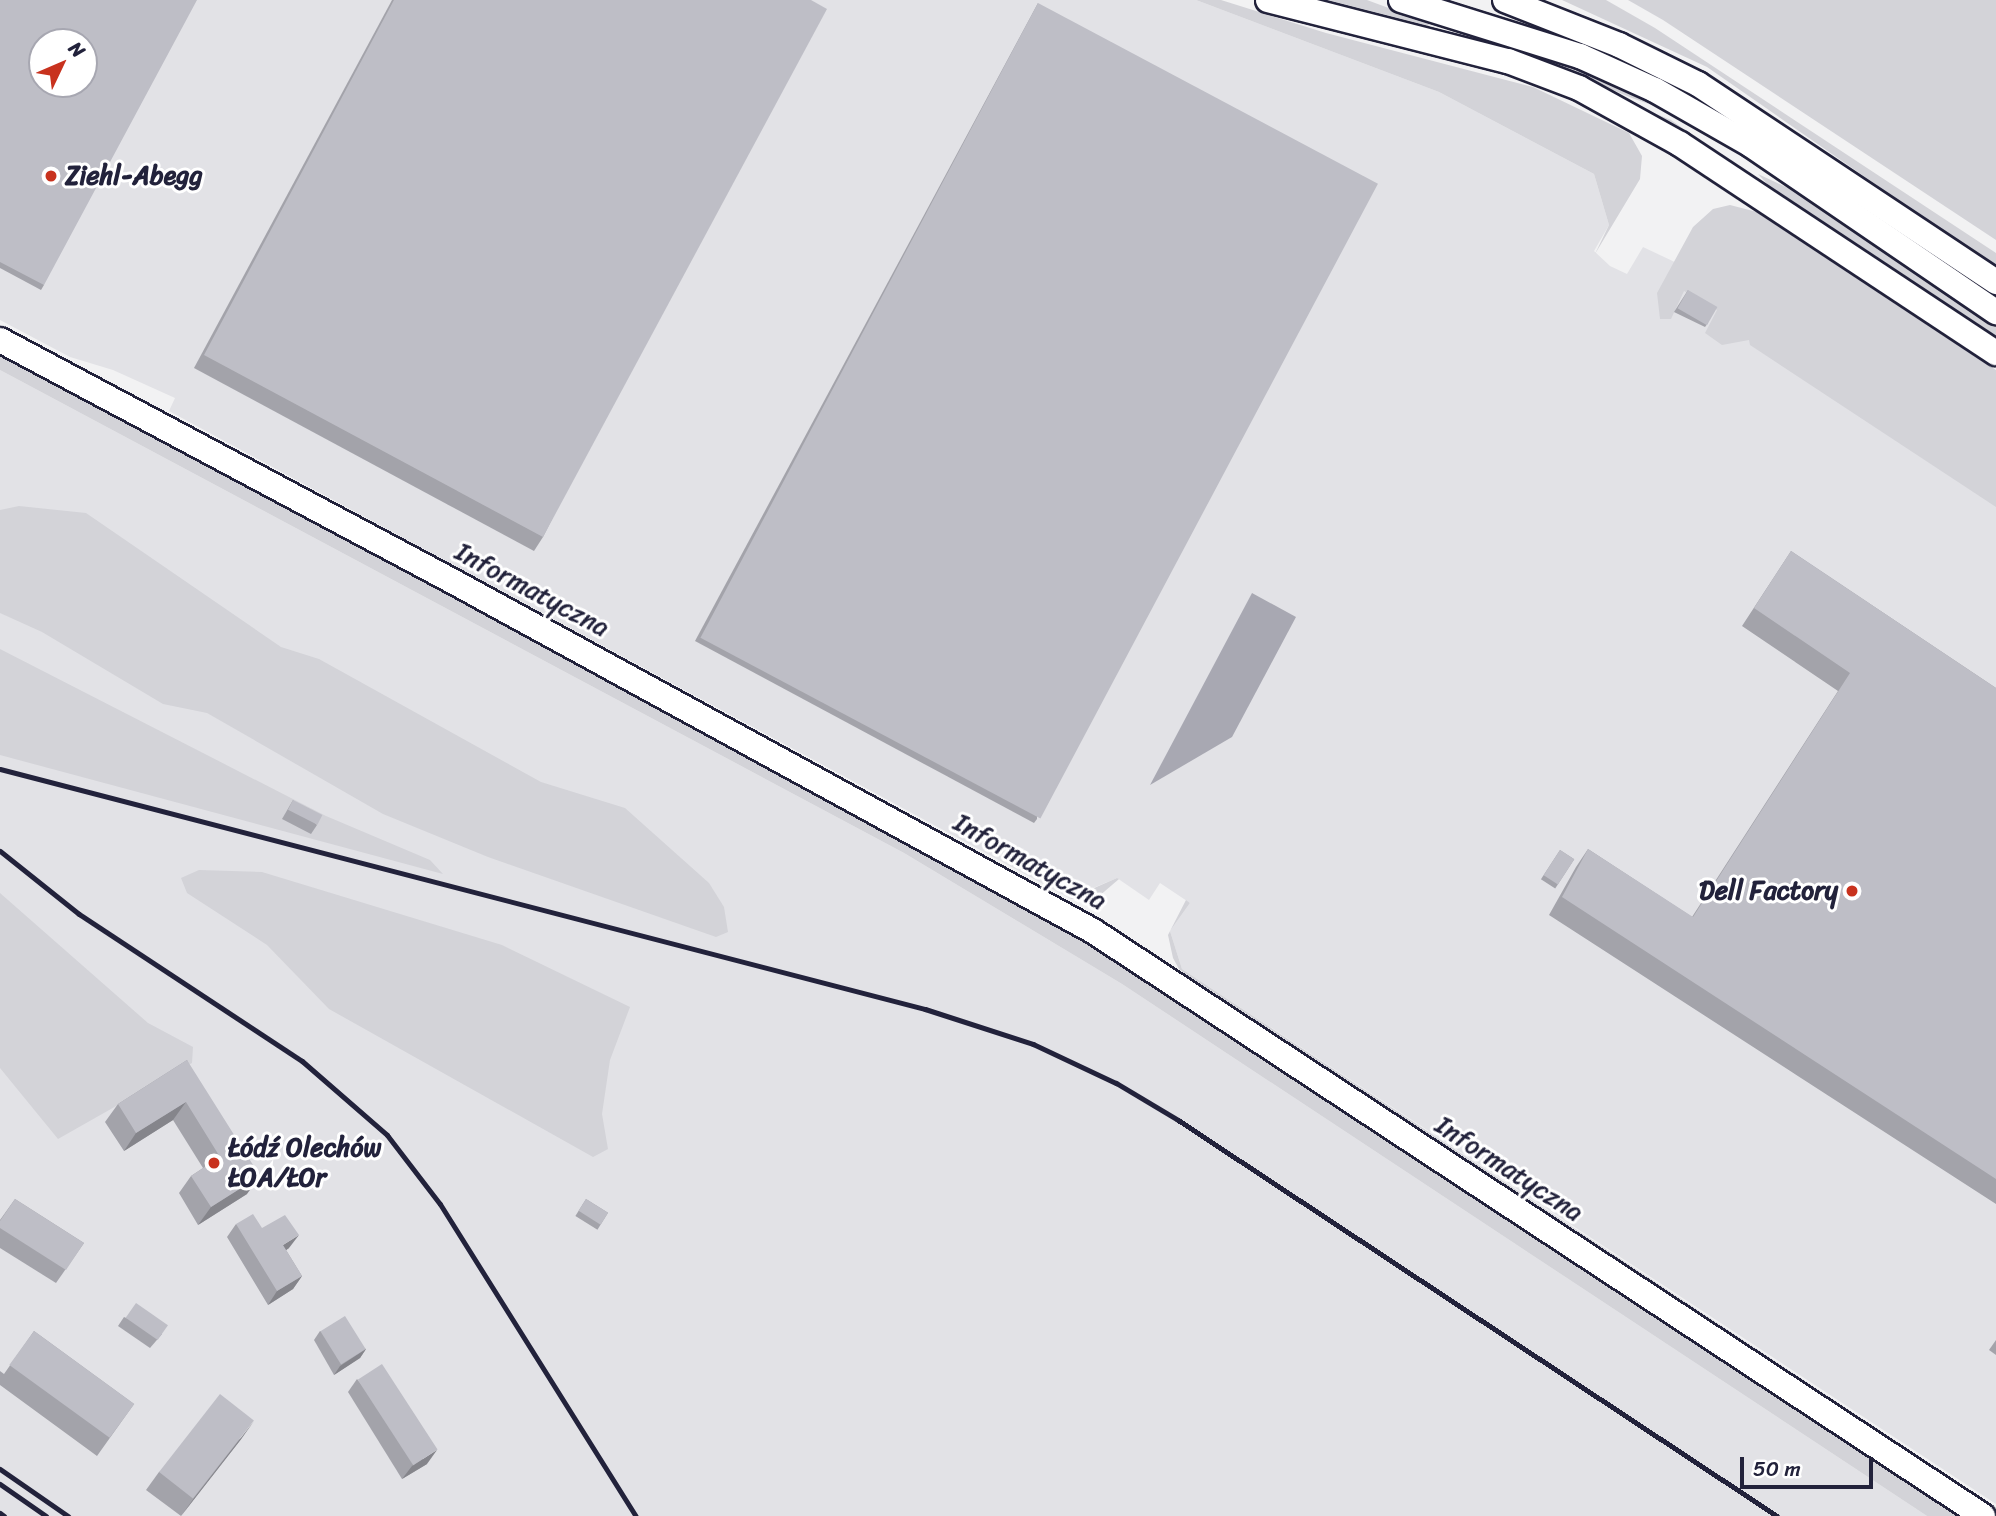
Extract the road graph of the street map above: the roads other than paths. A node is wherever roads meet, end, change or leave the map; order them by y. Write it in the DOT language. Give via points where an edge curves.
graph roads {
  1 [pos="1268,0"];
  2 [pos="1401,0"];
  3 [pos="1494,0"];
  4 [pos="1515,2"];
  5 [pos="1487,28"];
  6 [pos="1513,35"];
  7 [pos="1996,282"];
  8 [pos="1996,312"];
  9 [pos="0,340"];
  10 [pos="1996,353"];
  11 [pos="1983,1516"];
  1 -- 10 [label="street" via="1508,61 1579,88 1680,144"];
  2 -- 5 [label="street"];
  3 -- 5 [label="street"];
  4 -- 6 [label="street"];
  4 -- 7 [label="street" via="1698,84"];
  5 -- 6 [label="street"];
  6 -- 8 [label="street" via="1593,61 1703,116"];
  9 -- 11 [label="street, Informatyczna" via="1093,931"];
}
